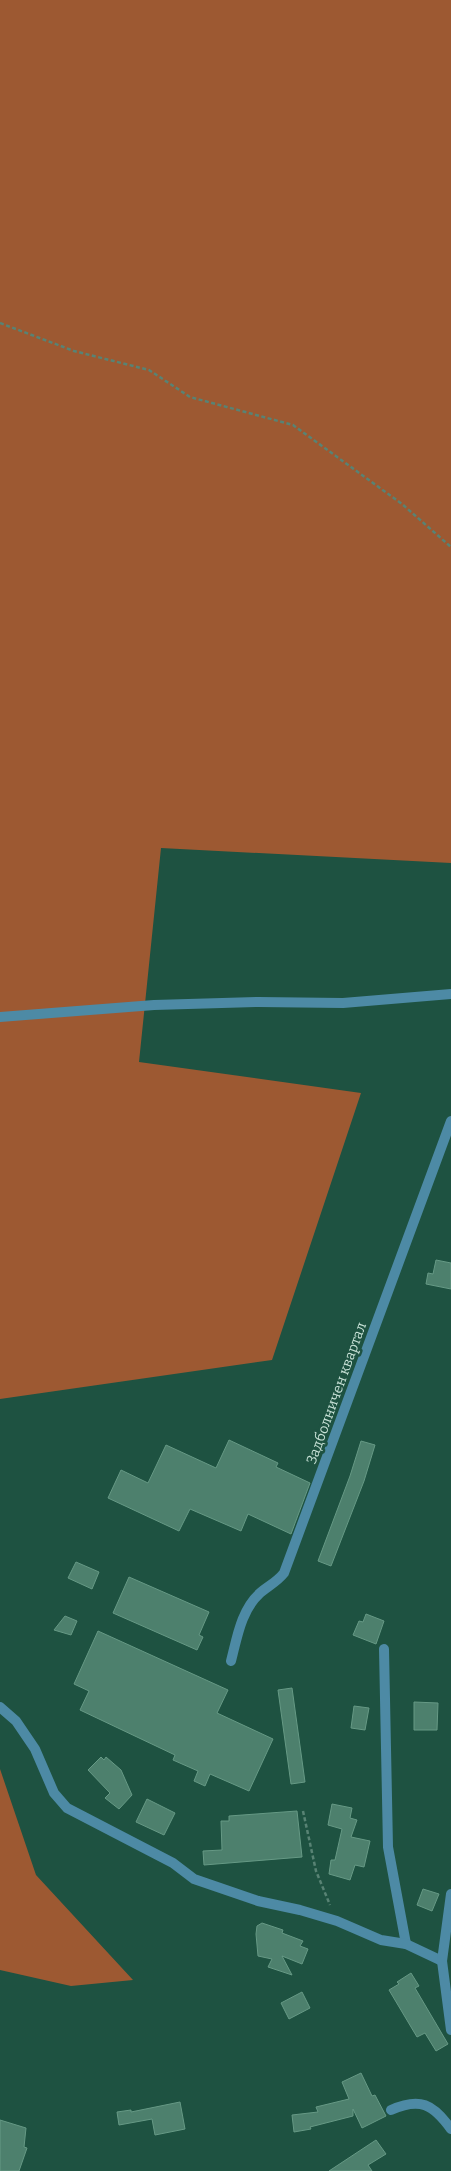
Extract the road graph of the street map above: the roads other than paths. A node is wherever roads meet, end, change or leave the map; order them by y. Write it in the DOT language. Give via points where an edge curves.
graph roads {
  1 [pos="451,994"];
  2 [pos="0,1017"];
  3 [pos="451,1121"];
  4 [pos="384,1649"];
  5 [pos="231,1661"];
  6 [pos="0,1707"];
  7 [pos="451,1894"];
  8 [pos="406,1944"];
  9 [pos="442,1961"];
  10 [pos="451,2030"];
  11 [pos="390,2110"];
  12 [pos="451,2129"];
  1 -- 2 [label="street" via="343,1003 154,1005"];
  3 -- 5 [label="street, Задболничен квартал" via="284,1573 246,1610"];
  4 -- 8 [label="street" via="388,1847"];
  6 -- 8 [label="street" via="16,1721 35,1748 54,1793 67,1808 173,1864 194,1879 258,1901 336,1921 381,1940"];
  7 -- 9 [label="street"];
  8 -- 9 [label="street"];
  9 -- 10 [label="street"];
  11 -- 12 [label="street" via="413,2104 427,2105 438,2112"];
}
